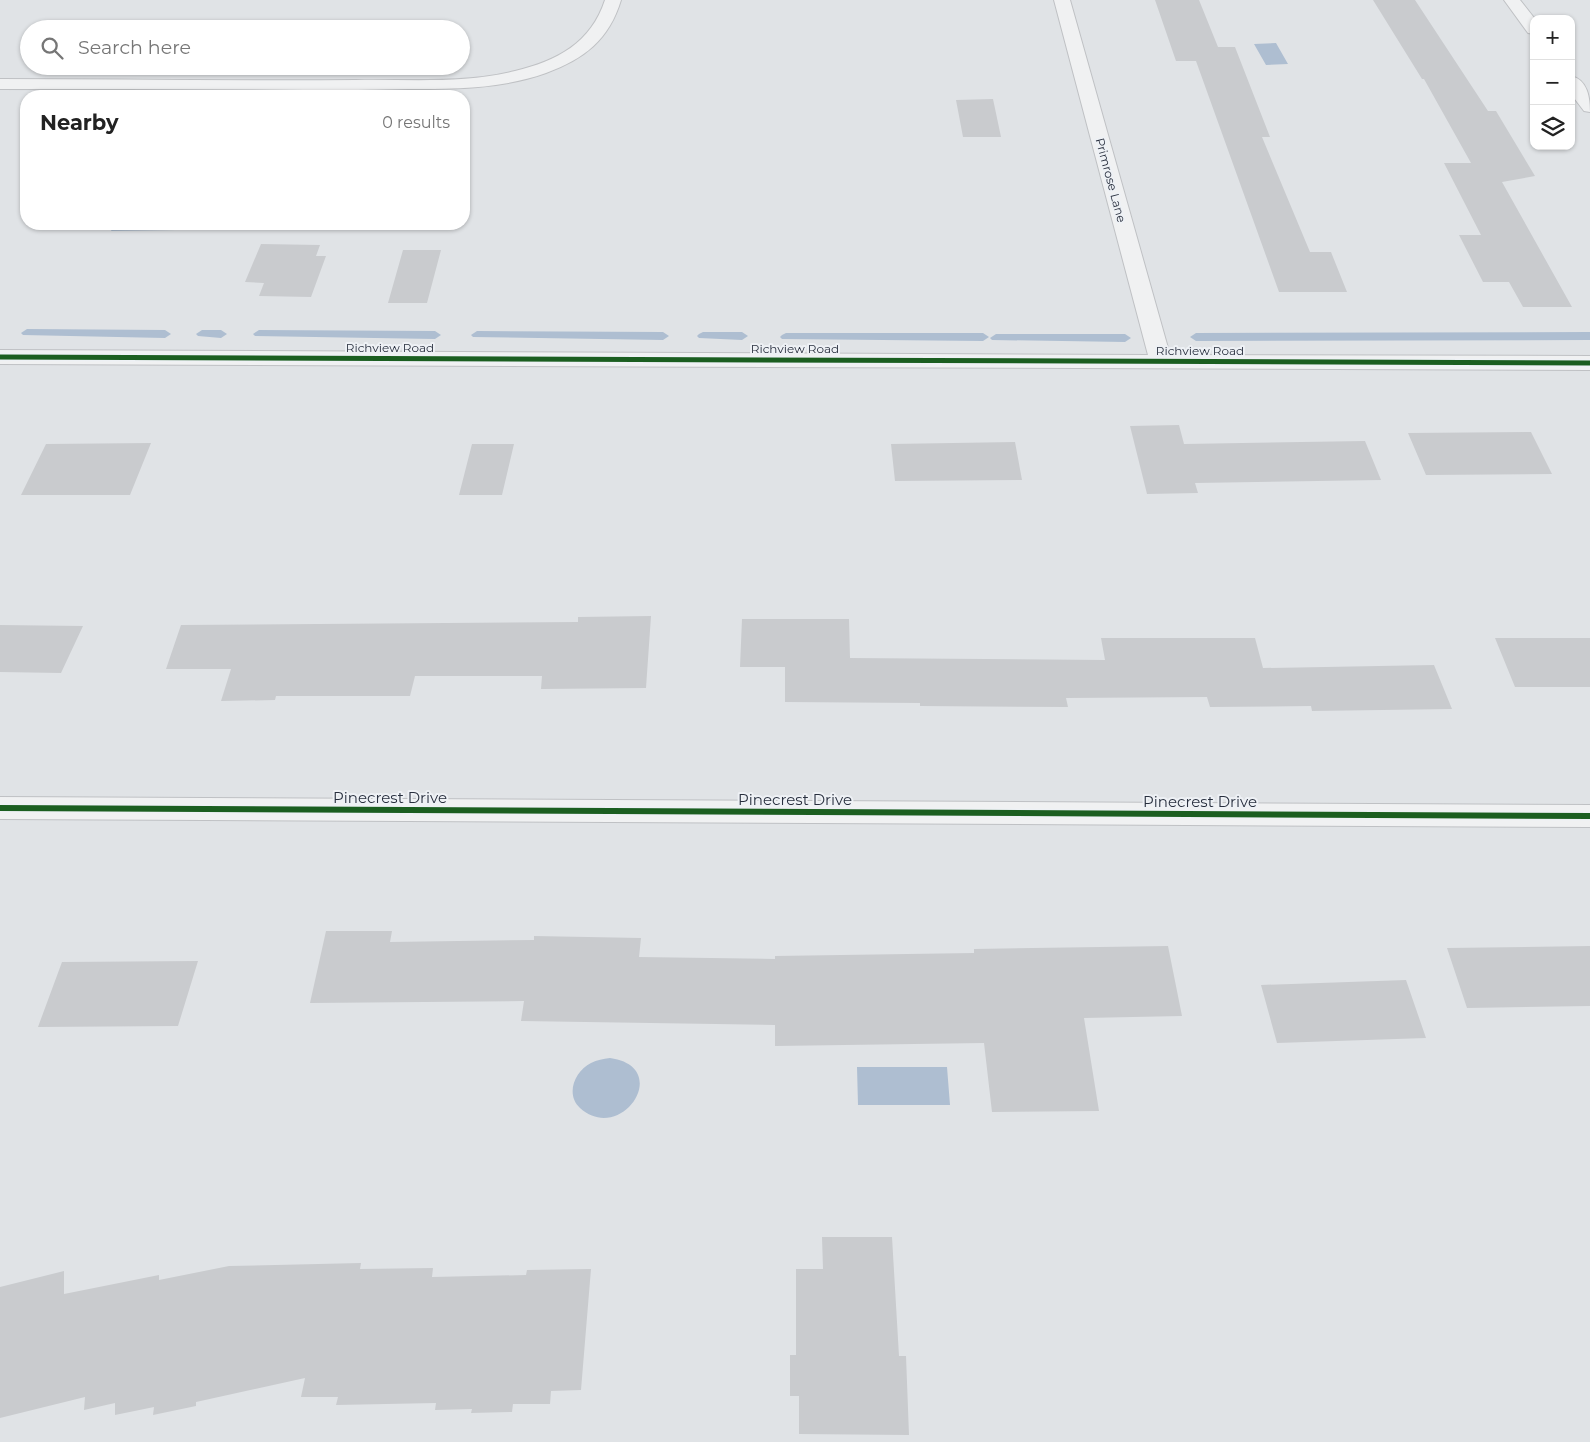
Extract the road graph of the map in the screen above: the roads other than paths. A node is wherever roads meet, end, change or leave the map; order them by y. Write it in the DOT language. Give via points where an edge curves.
graph roads {
  1 [pos="613,0"];
  2 [pos="1062,0"];
  3 [pos="1512,0"];
  4 [pos="1530,24"];
  5 [pos="0,84"];
  6 [pos="1575,86"];
  7 [pos="1590,107"];
  8 [pos="0,357"];
  9 [pos="1161,361"];
  10 [pos="1590,363"];
  11 [pos="0,808"];
  12 [pos="1590,816"];
  1 -- 5 [label="street" via="611,12 595,38 578,52 550,65 504,79 461,84 370,85"];
  2 -- 9 [label="street, Primrose Lane"];
  3 -- 4 [label="street"];
  6 -- 7 [label="street"];
  8 -- 9 [label="street, Richview Road"];
  9 -- 10 [label="street, Richview Road"];
  11 -- 12 [label="street, Pinecrest Drive"];
}
